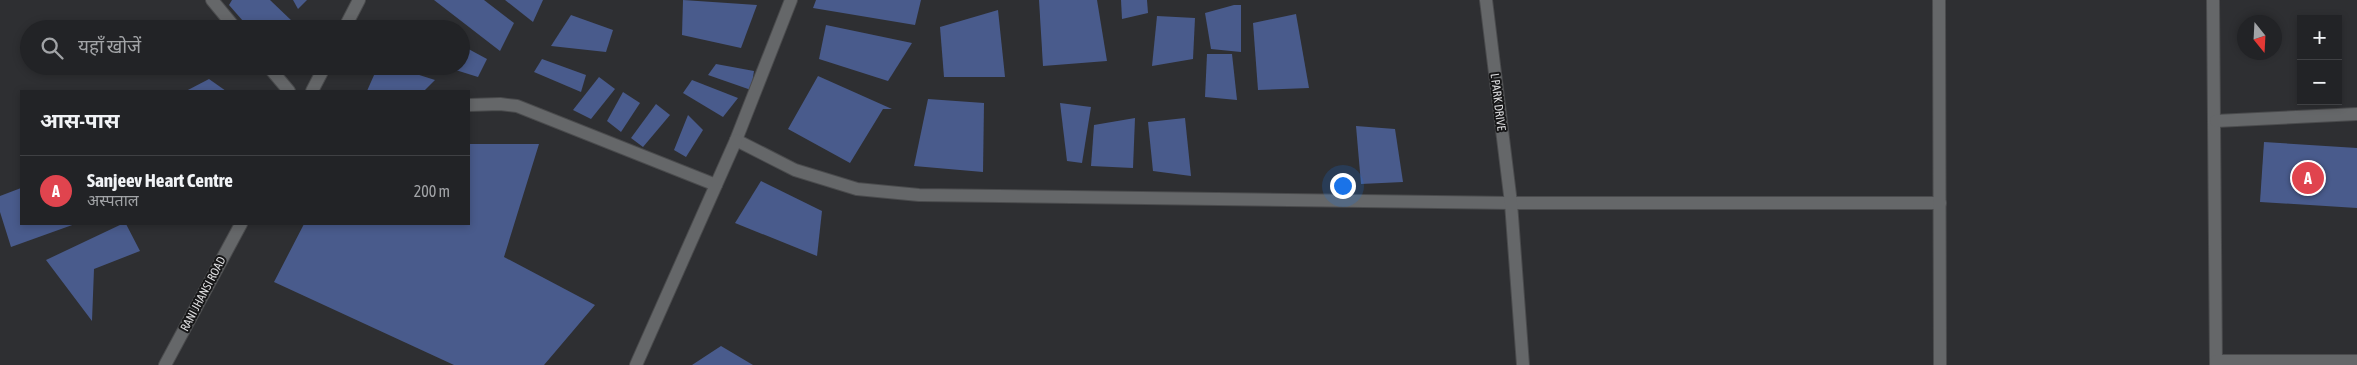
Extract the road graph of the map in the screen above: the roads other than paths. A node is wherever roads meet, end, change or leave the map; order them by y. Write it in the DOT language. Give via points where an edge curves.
graph roads {
  1 [pos="212,0"];
  2 [pos="359,0"];
  3 [pos="792,0"];
  4 [pos="1486,0"];
  5 [pos="1939,0"];
  6 [pos="2213,0"];
  7 [pos="229,20"];
  8 [pos="349,20"];
  9 [pos="276,75"];
  10 [pos="320,75"];
  11 [pos="288,90"];
  12 [pos="312,90"];
  13 [pos="470,105"];
  14 [pos="2357,114"];
  15 [pos="2216,121"];
  16 [pos="736,140"];
  17 [pos="716,185"];
  18 [pos="1511,203"];
  19 [pos="1940,203"];
  20 [pos="240,225"];
  21 [pos="2357,361"];
  22 [pos="2216,363"];
  23 [pos="165,365"];
  24 [pos="636,365"];
  25 [pos="1523,365"];
  26 [pos="1940,365"];
  1 -- 7 [label="street"];
  2 -- 8 [label="street"];
  3 -- 16 [label="street"];
  4 -- 18 [label="street, L PARK DRIVE"];
  5 -- 19 [label="street"];
  6 -- 15 [label="street"];
  9 -- 11 [label="street"];
  10 -- 12 [label="street"];
  13 -- 17 [label="street" via="517,106"];
  14 -- 15 [label="street"];
  15 -- 22 [label="street"];
  16 -- 17 [label="street"];
  16 -- 18 [label="street" via="795,170 886,194"];
  17 -- 24 [label="street"];
  18 -- 19 [label="street"];
  18 -- 25 [label="street, L PARK DRIVE"];
  19 -- 26 [label="street"];
  20 -- 23 [label="street, RANI JHANSI ROAD"];
  21 -- 22 [label="street"];
}
